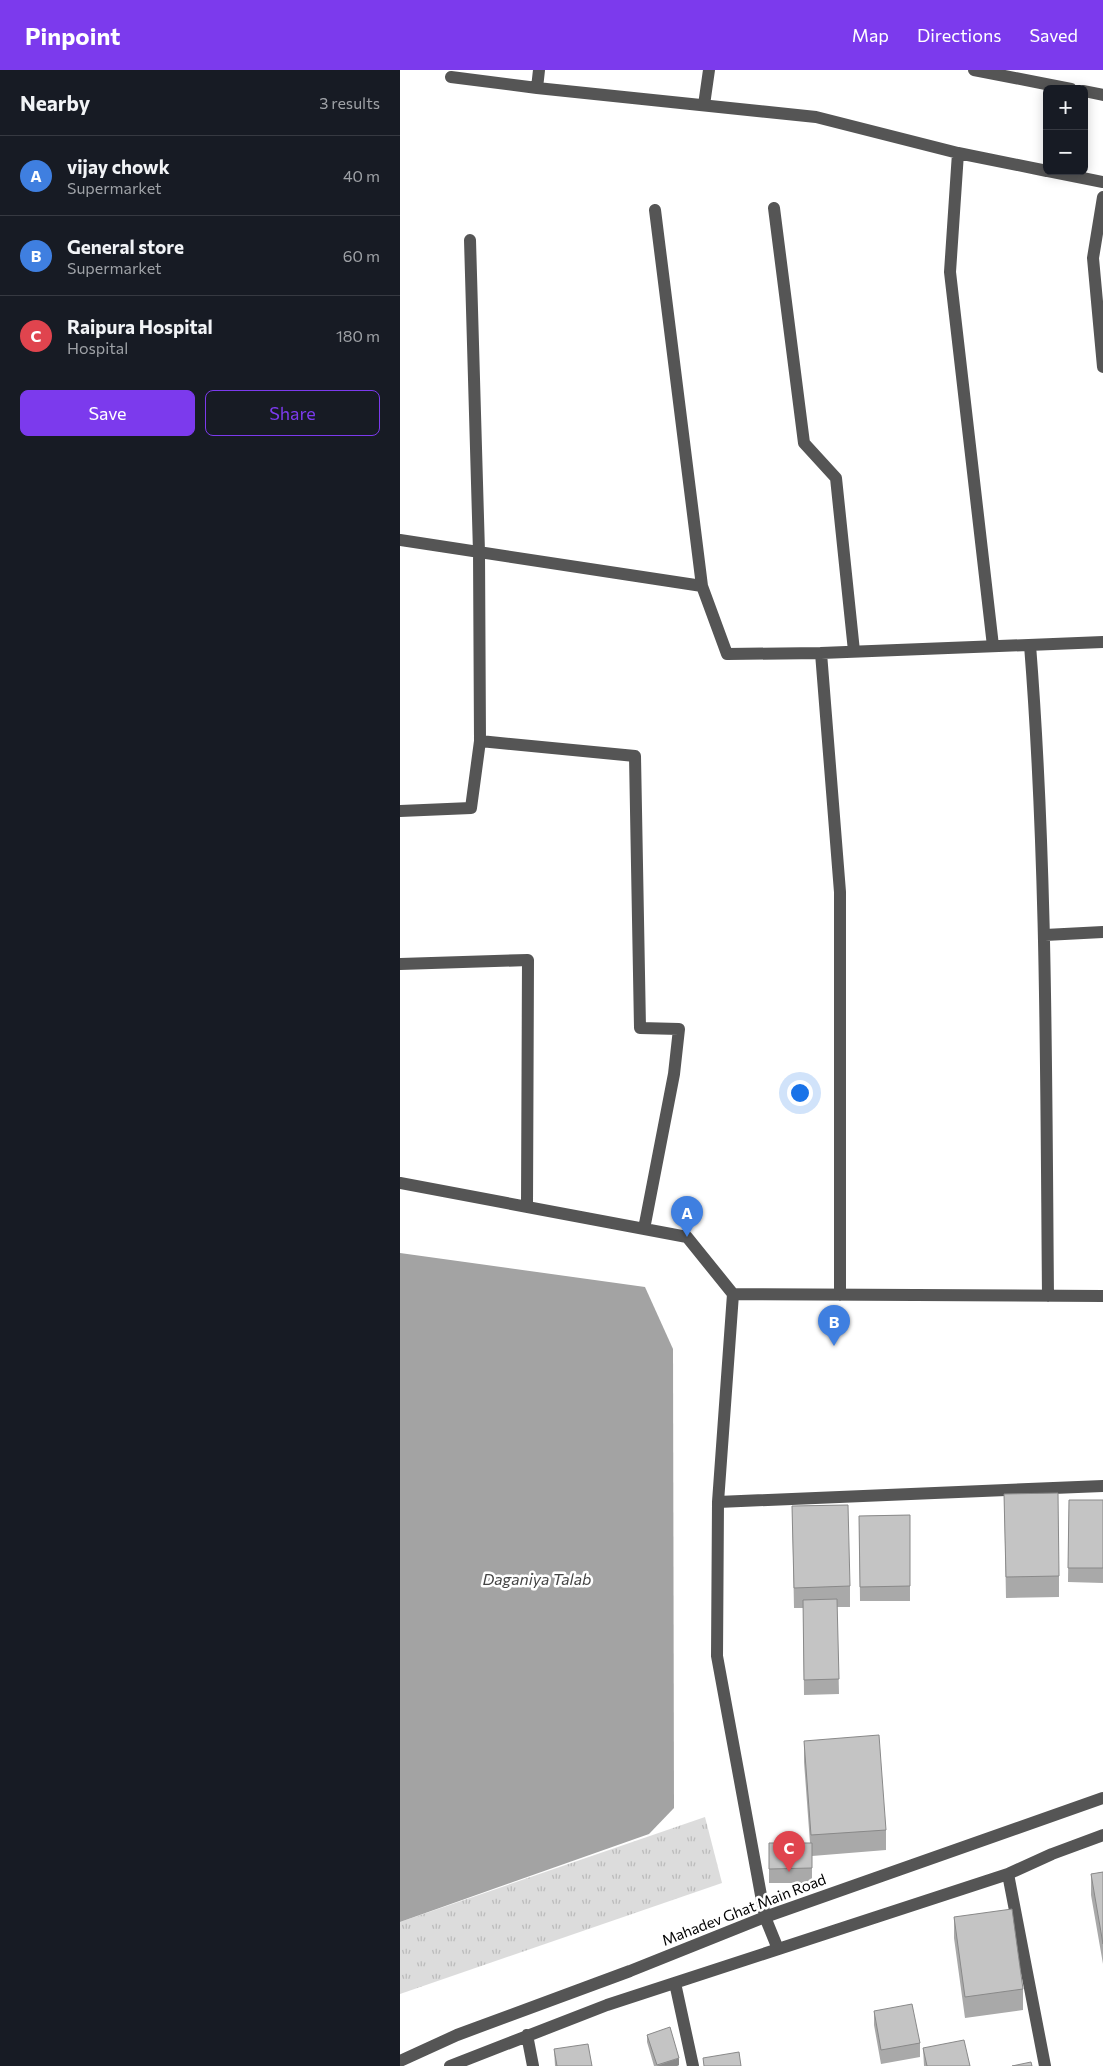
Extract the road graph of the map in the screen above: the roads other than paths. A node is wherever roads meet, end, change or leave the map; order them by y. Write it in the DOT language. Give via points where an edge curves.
graph roads {
  1 [pos="540,70"];
  2 [pos="709,70"];
  3 [pos="974,70"];
  4 [pos="451,77"];
  5 [pos="1051,85"];
  6 [pos="537,88"];
  7 [pos="1088,92"];
  8 [pos="1103,95"];
  9 [pos="704,105"];
  10 [pos="958,154"];
  11 [pos="1043,170"];
  12 [pos="1067,175"];
  13 [pos="1103,182"];
  14 [pos="1103,197"];
  15 [pos="774,208"];
  16 [pos="655,210"];
  17 [pos="470,240"];
  18 [pos="1103,367"];
  19 [pos="400,540"];
  20 [pos="478,552"];
  21 [pos="702,586"];
  22 [pos="1103,642"];
  23 [pos="1030,645"];
  24 [pos="993,646"];
  25 [pos="854,651"];
  26 [pos="821,653"];
  27 [pos="480,741"];
  28 [pos="400,811"];
  29 [pos="1103,932"];
  30 [pos="1045,935"];
  31 [pos="400,964"];
  32 [pos="400,1183"];
  33 [pos="527,1207"];
  34 [pos="644,1229"];
  35 [pos="733,1294"];
  36 [pos="840,1295"];
  37 [pos="1048,1296"];
  38 [pos="1103,1296"];
  39 [pos="1103,1486"];
  40 [pos="718,1502"];
  41 [pos="1103,1798"];
  42 [pos="1103,1835"];
  43 [pos="1008,1874"];
  44 [pos="765,1917"];
  45 [pos="778,1948"];
  46 [pos="675,1983"];
  47 [pos="527,2035"];
  48 [pos="400,2061"];
  49 [pos="450,2066"];
  50 [pos="533,2066"];
  51 [pos="693,2066"];
  52 [pos="1045,2066"];
  1 -- 6 [label="street"];
  2 -- 9 [label="street"];
  3 -- 5 [label="street"];
  4 -- 6 [label="street"];
  6 -- 9 [label="street"];
  7 -- 8 [label="street"];
  9 -- 10 [label="street" via="816,117"];
  10 -- 11 [label="street"];
  10 -- 24 [label="street" via="950,272"];
  12 -- 13 [label="street"];
  14 -- 18 [label="street" via="1093,258"];
  15 -- 25 [label="street" via="804,443 836,478"];
  16 -- 21 [label="street"];
  17 -- 20 [label="street"];
  19 -- 20 [label="street"];
  20 -- 21 [label="street"];
  20 -- 27 [label="street"];
  21 -- 26 [label="street" via="727,654"];
  22 -- 23 [label="street"];
  23 -- 24 [label="street"];
  23 -- 30 [label="street"];
  24 -- 25 [label="street"];
  25 -- 26 [label="street"];
  26 -- 36 [label="street" via="840,892"];
  27 -- 28 [label="street" via="471,808"];
  27 -- 34 [label="street" via="636,756 640,1028 679,1028 674,1074"];
  29 -- 30 [label="street"];
  30 -- 37 [label="street"];
  31 -- 33 [label="street" via="528,960"];
  32 -- 33 [label="street"];
  33 -- 34 [label="street"];
  34 -- 35 [label="street" via="687,1237"];
  35 -- 36 [label="street"];
  35 -- 40 [label="street"];
  36 -- 37 [label="street"];
  37 -- 38 [label="street"];
  39 -- 40 [label="street"];
  40 -- 44 [label="street" via="717,1656"];
  41 -- 44 [label="street, Mahadev Ghat Main Road"];
  42 -- 43 [label="street"];
  43 -- 45 [label="street"];
  43 -- 52 [label="street"];
  44 -- 45 [label="street"];
  44 -- 48 [label="street, Mahadev Ghat Main Road" via="630,1972 456,2035"];
  45 -- 46 [label="street"];
  46 -- 47 [label="street"];
  46 -- 51 [label="street"];
  47 -- 49 [label="street"];
  47 -- 50 [label="street"];
}
